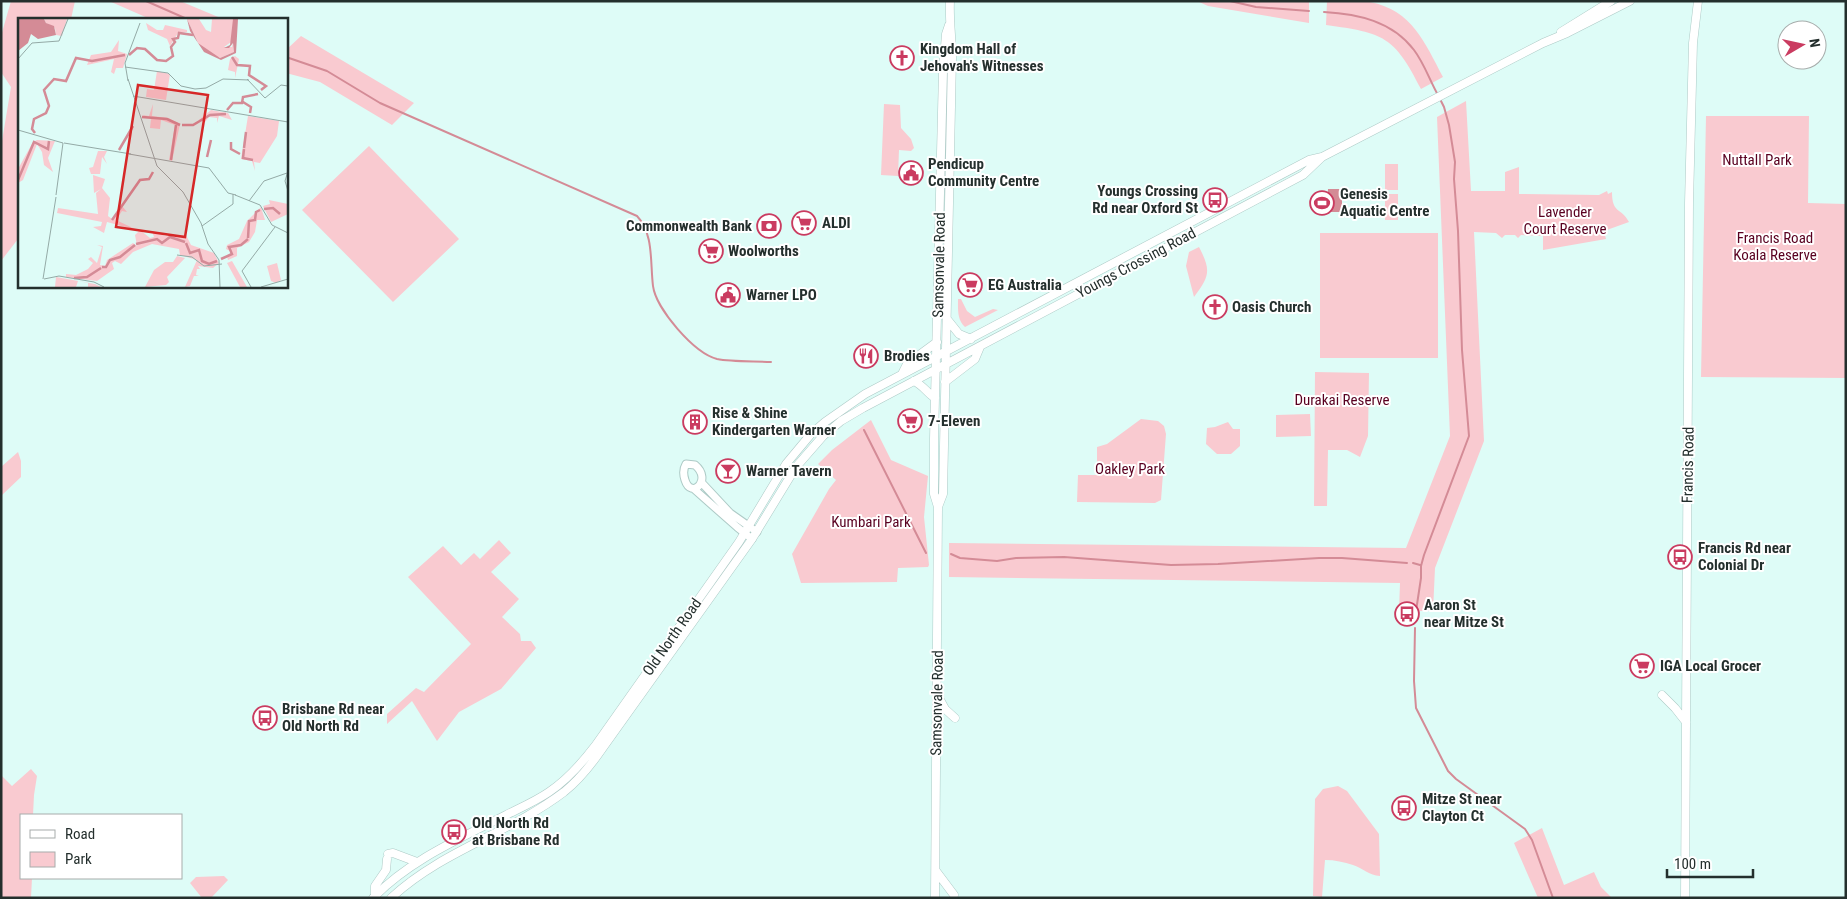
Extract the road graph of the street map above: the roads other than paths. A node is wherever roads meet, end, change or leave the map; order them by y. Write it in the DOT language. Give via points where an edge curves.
graph roads {
  1 [pos="950,1"];
  2 [pos="1610,1"];
  3 [pos="1630,1"];
  4 [pos="1693,1"];
  5 [pos="1698,1"];
  6 [pos="949,23"];
  7 [pos="1694,32"];
  8 [pos="1552,39"];
  9 [pos="1322,157"];
  10 [pos="947,319"];
  11 [pos="971,339"];
  12 [pos="937,342"];
  13 [pos="980,347"];
  14 [pos="946,352"];
  15 [pos="937,357"];
  16 [pos="946,365"];
  17 [pos="936,370"];
  18 [pos="902,374"];
  19 [pos="914,381"];
  20 [pos="945,382"];
  21 [pos="935,398"];
  22 [pos="702,482"];
  23 [pos="694,489"];
  24 [pos="938,507"];
  25 [pos="746,530"];
  26 [pos="754,535"];
  27 [pos="1662,695"];
  28 [pos="938,696"];
  29 [pos="955,718"];
  30 [pos="1686,722"];
  31 [pos="417,862"];
  32 [pos="936,872"];
  33 [pos="954,896"];
  34 [pos="374,897"];
  35 [pos="391,898"];
  36 [pos="935,898"];
  37 [pos="1685,898"];
  1 -- 6 [label="main road, Samsonvale Road"];
  2 -- 8 [label="main road, Youngs Crossing Road"];
  3 -- 8 [label="main road, Youngs Crossing Road"];
  4 -- 7 [label="main road, Francis Road"];
  5 -- 7 [label="main road, Francis Road"];
  6 -- 10 [label="main road, Samsonvale Road" via="952,55"];
  6 -- 12 [label="main road, Samsonvale Road" via="943,71"];
  7 -- 30 [label="main road, Francis Road"];
  8 -- 9 [label="main road, Youngs Crossing Road"];
  9 -- 11 [label="main road, Youngs Crossing Road" via="1292,168"];
  9 -- 13 [label="main road, Youngs Crossing Road" via="1303,175"];
  10 -- 11 [label="main road" via="959,334"];
  10 -- 14 [label="main road, Samsonvale Road"];
  11 -- 14 [label="main road, Youngs Crossing Road"];
  12 -- 15 [label="main road, Samsonvale Road"];
  12 -- 18 [label="main road" via="907,364"];
  13 -- 16 [label="main road, Youngs Crossing Road"];
  13 -- 20 [label="main road" via="975,359"];
  14 -- 15 [label="main road, Old North Road"];
  14 -- 16 [label="main road, Samsonvale Road"];
  15 -- 17 [label="main road, Samsonvale Road"];
  15 -- 18 [label="main road, Old North Road"];
  16 -- 17 [label="main road, Old North Road"];
  16 -- 20 [label="main road, Samsonvale Road"];
  17 -- 19 [label="main road, Old North Road"];
  17 -- 21 [label="main road, Samsonvale Road"];
  18 -- 25 [label="main road, Old North Road" via="856,399 811,434 781,472"];
  19 -- 21 [label="main road"];
  19 -- 26 [label="main road, Old North Road" via="850,416 823,436 787,479"];
  20 -- 24 [label="main road, Samsonvale Road" via="943,494"];
  21 -- 24 [label="main road, Samsonvale Road" via="934,494"];
  22 -- 23 [label="street"];
  22 -- 23 [label="street" via="702,473 697,466 686,464 683,470 685,482"];
  22 -- 25 [label="street"];
  23 -- 25 [label="street"];
  24 -- 28 [label="main road, Samsonvale Road"];
  25 -- 26 [label="street"];
  25 -- 31 [label="main road, Old North Road" via="595,746 573,772 536,800"];
  26 -- 35 [label="main road, Old North Road" via="582,775 554,799 435,865"];
  27 -- 30 [label="main road"];
  28 -- 29 [label="main road"];
  28 -- 32 [label="main road, Samsonvale Road"];
  30 -- 37 [label="main road, Francis Road"];
  31 -- 34 [label="main road, Old North Road"];
  31 -- 34 [label="main road" via="393,853 388,857 386,870 375,886"];
  32 -- 33 [label="main road"];
  32 -- 36 [label="main road, Samsonvale Road"];
}
